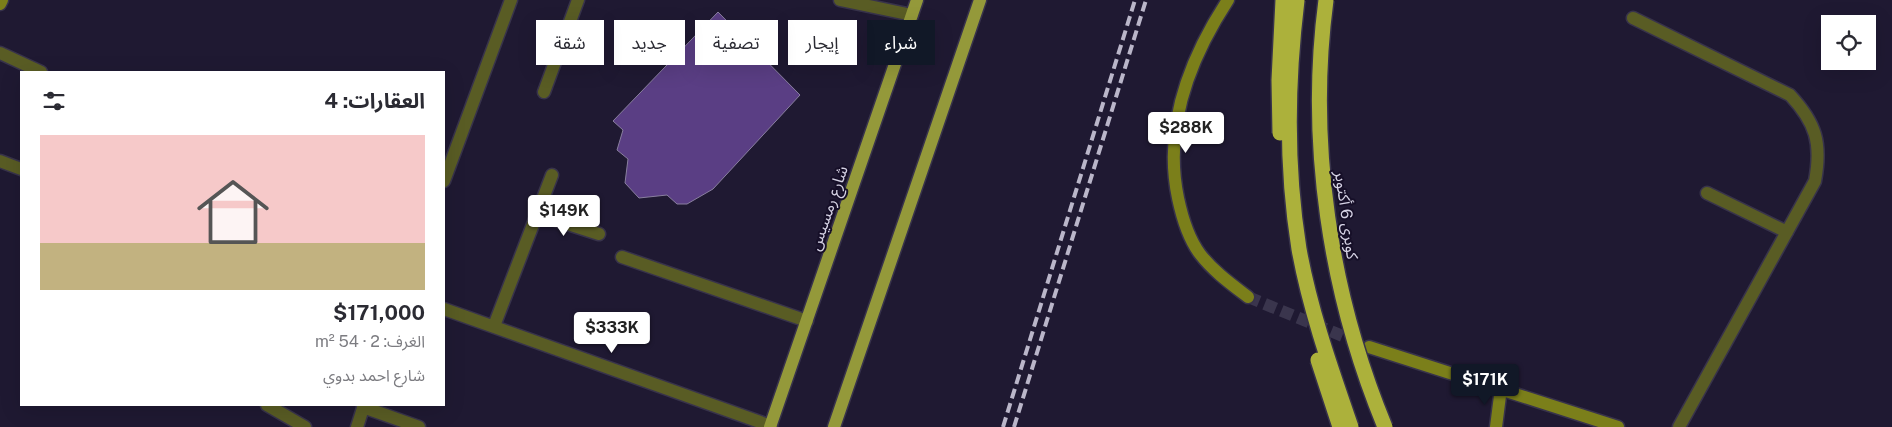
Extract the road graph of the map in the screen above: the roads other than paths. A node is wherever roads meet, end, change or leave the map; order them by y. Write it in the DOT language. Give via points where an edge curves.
graph roads {
  1 [pos="2,0"];
  2 [pos="511,0"];
  3 [pos="578,0"];
  4 [pos="840,0"];
  5 [pos="917,0"];
  6 [pos="980,0"];
  7 [pos="1228,0"];
  8 [pos="1283,0"];
  9 [pos="1297,0"];
  10 [pos="1326,0"];
  11 [pos="0,4"];
  12 [pos="912,15"];
  13 [pos="1633,18"];
  14 [pos="0,53"];
  15 [pos="39,71"];
  16 [pos="544,92"];
  17 [pos="0,161"];
  18 [pos="20,169"];
  19 [pos="552,176"];
  20 [pos="445,178"];
  21 [pos="1707,193"];
  22 [pos="537,214"];
  23 [pos="1787,232"];
  24 [pos="600,234"];
  25 [pos="622,257"];
  26 [pos="1248,297"];
  27 [pos="445,309"];
  28 [pos="807,321"];
  29 [pos="494,326"];
  30 [pos="1369,347"];
  31 [pos="1501,388"];
  32 [pos="268,406"];
  33 [pos="364,406"];
  34 [pos="770,426"];
  35 [pos="306,427"];
  36 [pos="357,427"];
  37 [pos="419,427"];
  38 [pos="834,427"];
  39 [pos="1340,427"];
  40 [pos="1351,427"];
  41 [pos="1385,427"];
  42 [pos="1496,427"];
  43 [pos="1618,427"];
  44 [pos="1679,427"];
  1 -- 11 [label="main road"];
  2 -- 20 [label="street"];
  3 -- 16 [label="street"];
  4 -- 12 [label="street"];
  5 -- 12 [label="main road, شارع رمسيس"];
  6 -- 38 [label="main road"];
  7 -- 26 [label="main road" via="1195,60 1179,105 1172,142 1174,178 1188,233 1199,252 1211,268"];
  8 -- 39 [label="highway, bridge" via="1278,80 1290,233 1297,279 1311,334"];
  9 -- 40 [label="highway, bridge" via="1290,83 1294,205 1311,301"];
  10 -- 41 [label="highway, كوبرى 6 أكتوبر, bridge" via="1320,98 1322,174 1332,248 1348,322"];
  12 -- 28 [label="main road, شارع رمسيس"];
  13 -- 23 [label="street" via="1790,95 1806,113 1816,134 1819,158 1815,181"];
  14 -- 15 [label="street"];
  17 -- 18 [label="street"];
  19 -- 22 [label="street"];
  21 -- 23 [label="street"];
  22 -- 24 [label="street"];
  22 -- 29 [label="street"];
  23 -- 44 [label="street"];
  25 -- 28 [label="street"];
  27 -- 29 [label="street"];
  28 -- 34 [label="main road, شارع رمسيس"];
  29 -- 34 [label="street"];
  30 -- 31 [label="main road"];
  31 -- 42 [label="main road"];
  31 -- 43 [label="main road"];
  32 -- 35 [label="street"];
  33 -- 36 [label="street"];
  33 -- 37 [label="street"];
}
